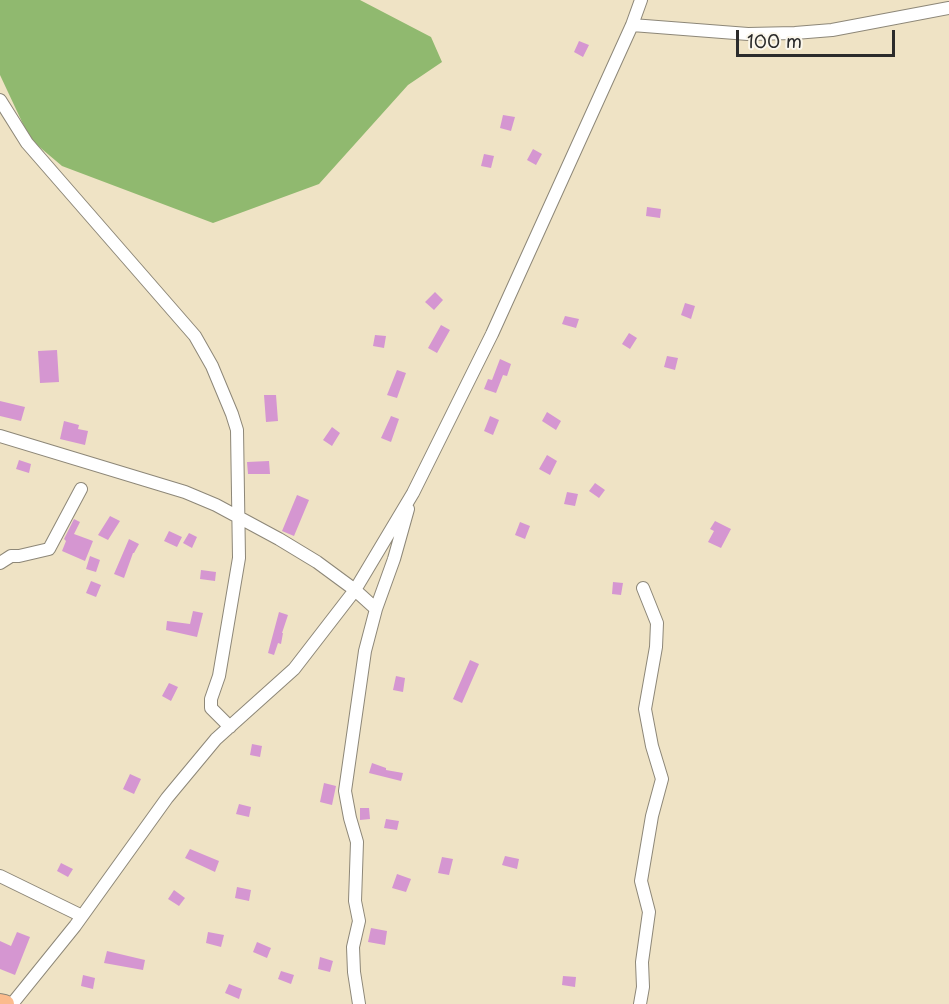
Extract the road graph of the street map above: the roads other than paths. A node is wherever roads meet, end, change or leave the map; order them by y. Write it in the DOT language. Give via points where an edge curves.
graph roads {
  1 [pos="641,0"];
  2 [pos="949,8"];
  3 [pos="632,25"];
  4 [pos="0,100"];
  5 [pos="0,436"];
  6 [pos="81,489"];
  7 [pos="413,493"];
  8 [pos="238,518"];
  9 [pos="0,563"];
  10 [pos="643,588"];
  11 [pos="354,590"];
  12 [pos="376,609"];
  13 [pos="230,727"];
  14 [pos="0,876"];
  15 [pos="82,916"];
  16 [pos="0,1003"];
  17 [pos="5,1004"];
  18 [pos="12,1004"];
  19 [pos="359,1004"];
  20 [pos="640,1004"];
  1 -- 3 [label="street"];
  2 -- 3 [label="street" via="795,33 748,34"];
  3 -- 7 [label="street" via="492,334"];
  4 -- 8 [label="street" via="27,143 195,336 212,366 237,430"];
  5 -- 8 [label="street" via="185,492"];
  6 -- 9 [label="street" via="49,549 11,556"];
  7 -- 11 [label="street"];
  7 -- 12 [label="street"];
  8 -- 11 [label="street" via="279,538"];
  8 -- 13 [label="street" via="236,587 211,708"];
  10 -- 20 [label="street" via="657,622 645,709 662,779 641,881 648,912"];
  11 -- 12 [label="street"];
  11 -- 13 [label="street" via="294,669"];
  12 -- 19 [label="street" via="365,651 345,791 357,842 355,901 359,921 353,948"];
  13 -- 15 [label="street" via="167,798"];
  14 -- 15 [label="street"];
  15 -- 18 [label="street"];
  16 -- 17 [label="highway"];
}
